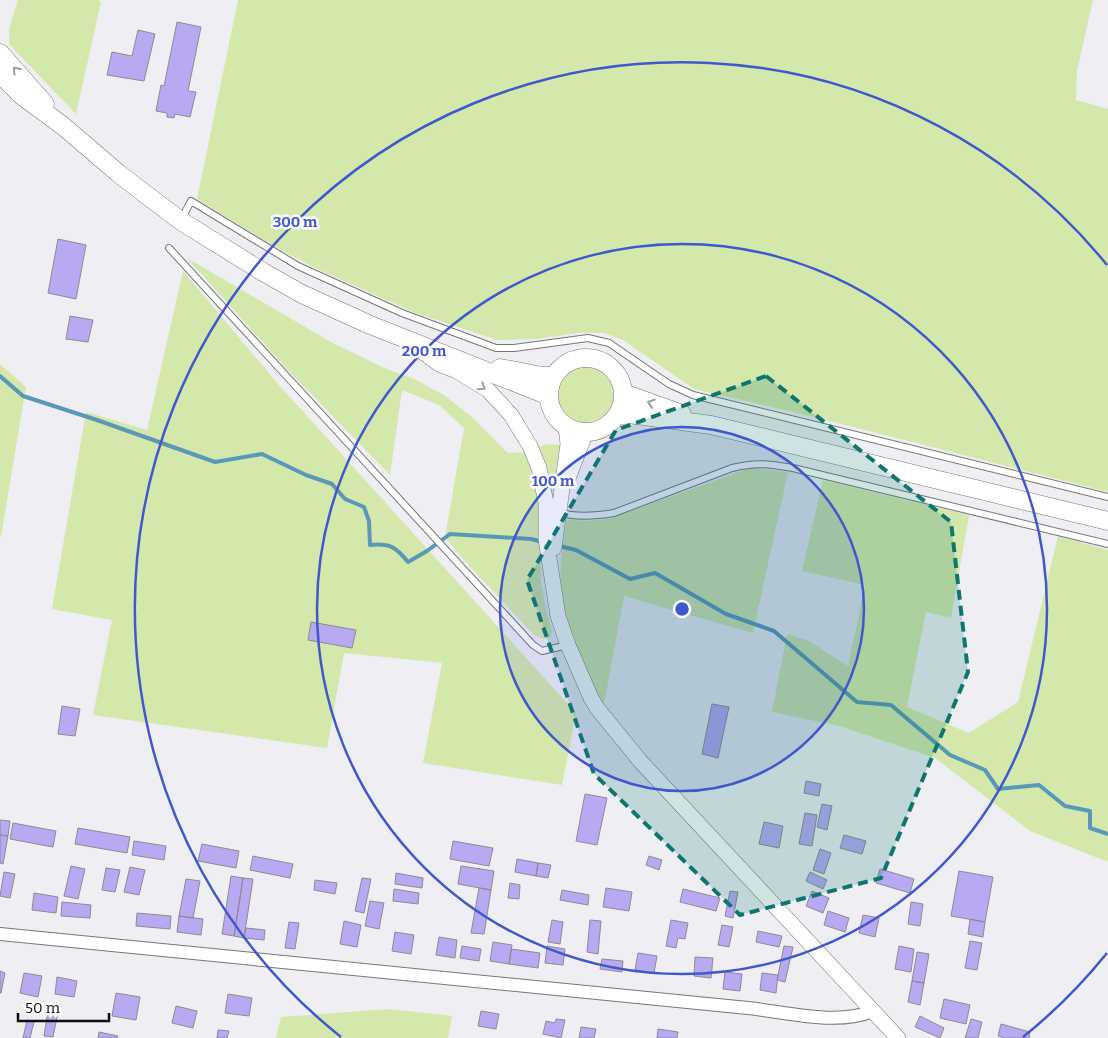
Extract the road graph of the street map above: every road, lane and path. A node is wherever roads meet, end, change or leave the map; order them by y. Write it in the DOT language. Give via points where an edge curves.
graph roads {
  1 [pos="0,53"];
  2 [pos="0,74"];
  3 [pos="63,126"];
  4 [pos="181,221"];
  5 [pos="169,248"];
  6 [pos="406,340"];
  7 [pos="460,360"];
  8 [pos="554,376"];
  9 [pos="623,393"];
  10 [pos="549,398"];
  11 [pos="617,416"];
  12 [pos="711,425"];
  13 [pos="566,426"];
  14 [pos="586,432"];
  15 [pos="562,491"];
  16 [pos="1108,496"];
  17 [pos="559,512"];
  18 [pos="1108,521"];
  19 [pos="551,543"];
  20 [pos="1108,544"];
  21 [pos="568,645"];
  22 [pos="0,934"];
  23 [pos="872,1011"];
  24 [pos="898,1038"];
  3 -- 1 [label="main road, one-way"];
  2 -- 3 [label="main road" via="21,95"];
  3 -- 4 [label="main road"];
  4 -- 6 [label="main road" via="302,294"];
  4 -- 16 [label="lane" via="191,201 298,266 402,313 496,348 588,338 609,343 669,384 693,395"];
  5 -- 21 [label="lane" via="533,645 542,651"];
  6 -- 7 [label="main road"];
  6 -- 19 [label="street, one-way" via="439,364 488,390 512,415 539,468"];
  7 -- 8 [label="main road"];
  7 -- 10 [label="main road"];
  8 -- 9 [label="main road" via="572,361 595,359 615,371"];
  8 -- 10 [label="main road"];
  9 -- 11 [label="main road"];
  12 -- 9 [label="main road, one-way"];
  10 -- 13 [label="main road" via="554,414"];
  11 -- 12 [label="main road" via="629,414"];
  11 -- 14 [label="main road" via="603,428"];
  12 -- 18 [label="main road"];
  13 -- 14 [label="main road"];
  13 -- 15 [label="street" via="568,444"];
  14 -- 15 [label="street"];
  15 -- 17 [label="street"];
  17 -- 19 [label="street"];
  17 -- 20 [label="lane" via="596,516 614,513 750,463 792,468"];
  19 -- 21 [label="street" via="558,616"];
  21 -- 23 [label="street" via="591,698 628,747"];
  22 -- 23 [label="street" via="825,1017 847,1018"];
  23 -- 24 [label="street"];
}
